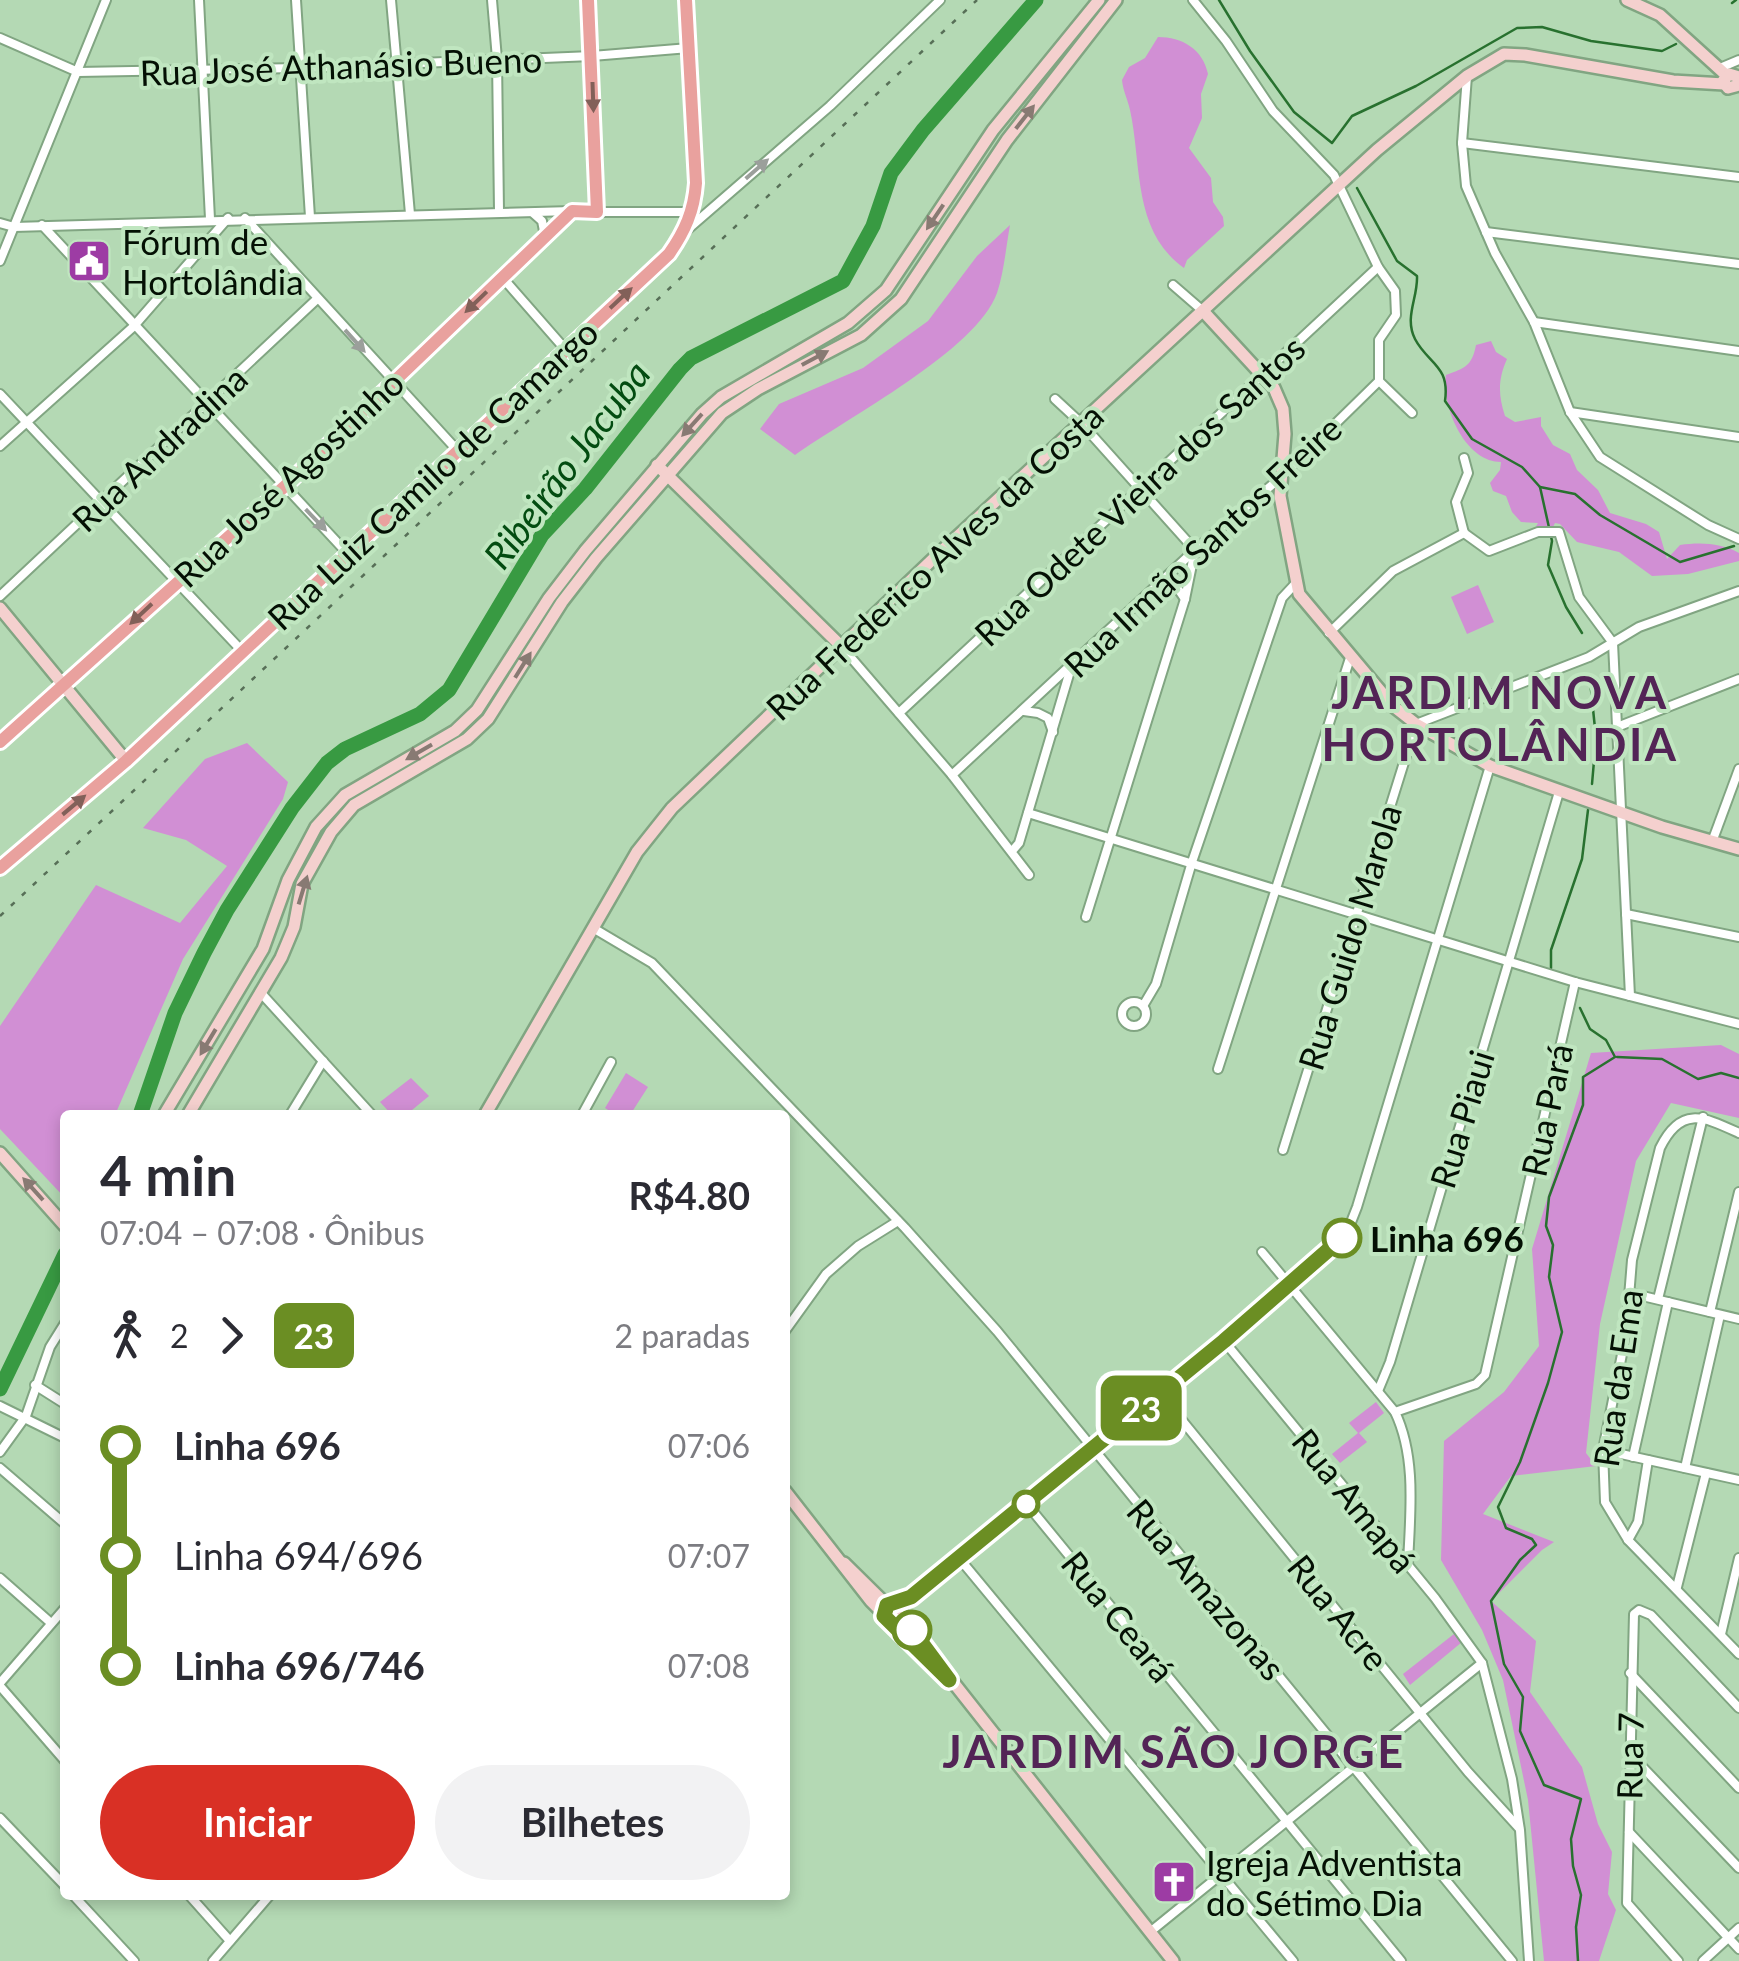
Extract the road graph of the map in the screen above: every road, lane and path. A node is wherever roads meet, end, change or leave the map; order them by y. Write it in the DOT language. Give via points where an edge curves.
graph roads {
  1 [pos="106,0"];
  2 [pos="199,0"];
  3 [pos="296,0"];
  4 [pos="391,0"];
  5 [pos="492,0"];
  6 [pos="588,0"];
  7 [pos="686,0"];
  8 [pos="940,0"];
  9 [pos="1098,0"];
  10 [pos="1116,0"];
  11 [pos="1192,0"];
  12 [pos="1627,0"];
  13 [pos="1644,3"];
  14 [pos="0,38"];
  15 [pos="688,48"];
  16 [pos="592,56"];
  17 [pos="497,59"];
  18 [pos="1739,60"];
  19 [pos="398,63"];
  20 [pos="300,68"];
  21 [pos="203,71"];
  22 [pos="78,72"];
  23 [pos="1467,76"];
  24 [pos="1727,76"];
  25 [pos="1739,85"];
  26 [pos="1462,143"];
  27 [pos="1739,178"];
  28 [pos="1338,186"];
  29 [pos="529,210"];
  30 [pos="498,211"];
  31 [pos="572,211"];
  32 [pos="709,211"];
  33 [pos="597,212"];
  34 [pos="692,212"];
  35 [pos="410,214"];
  36 [pos="310,217"];
  37 [pos="228,218"];
  38 [pos="245,218"];
  39 [pos="210,220"];
  40 [pos="0,223"];
  41 [pos="42,225"];
  42 [pos="14,227"];
  43 [pos="1486,232"];
  44 [pos="684,233"];
  45 [pos="545,236"];
  46 [pos="0,261"];
  47 [pos="1739,264"];
  48 [pos="1378,267"];
  49 [pos="502,277"];
  50 [pos="1173,285"];
  51 [pos="317,300"];
  52 [pos="1203,312"];
  53 [pos="1534,322"];
  54 [pos="133,326"];
  55 [pos="565,349"];
  56 [pos="1739,351"];
  57 [pos="1262,376"];
  58 [pos="1380,381"];
  59 [pos="392,382"];
  60 [pos="0,394"];
  61 [pos="1055,399"];
  62 [pos="205,404"];
  63 [pos="1570,412"];
  64 [pos="1412,413"];
  65 [pos="25,421"];
  66 [pos="1082,424"];
  67 [pos="1739,438"];
  68 [pos="0,446"];
  69 [pos="457,450"];
  70 [pos="1464,458"];
  71 [pos="657,466"];
  72 [pos="670,477"];
  73 [pos="1279,478"];
  74 [pos="284,487"];
  75 [pos="1138,489"];
  76 [pos="103,501"];
  77 [pos="1464,532"];
  78 [pos="1739,539"];
  79 [pos="1194,550"];
  80 [pos="348,554"];
  81 [pos="176,581"];
  82 [pos="1296,582"];
  83 [pos="1158,584"];
  84 [pos="1739,590"];
  85 [pos="0,596"];
  86 [pos="1185,600"];
  87 [pos="0,608"];
  88 [pos="1329,633"];
  89 [pos="1613,643"];
  90 [pos="841,646"];
  91 [pos="242,652"];
  92 [pos="1350,658"];
  93 [pos="1072,666"];
  94 [pos="1739,680"];
  95 [pos="64,686"];
  96 [pos="1024,712"];
  97 [pos="899,713"];
  98 [pos="1416,724"];
  99 [pos="1617,727"];
  100 [pos="1053,733"];
  101 [pos="0,742"];
  102 [pos="126,761"];
  103 [pos="1490,766"];
  104 [pos="1739,769"];
  105 [pos="952,775"];
  106 [pos="1559,792"];
  107 [pos="1621,812"];
  108 [pos="1028,813"];
  109 [pos="1110,838"];
  110 [pos="1712,842"];
  111 [pos="1739,849"];
  112 [pos="1013,850"];
  113 [pos="1192,862"];
  114 [pos="1,866"];
  115 [pos="1029,875"];
  116 [pos="1275,889"];
  117 [pos="1356,914"];
  118 [pos="1626,914"];
  119 [pos="1086,917"];
  120 [pos="593,928"];
  121 [pos="1437,938"];
  122 [pos="1739,938"];
  123 [pos="1508,960"];
  124 [pos="250,969"];
  125 [pos="268,980"];
  126 [pos="1574,982"];
  127 [pos="236,993"];
  128 [pos="1630,996"];
  129 [pos="257,999"];
  130 [pos="1143,1006"];
  131 [pos="1739,1024"];
  132 [pos="322,1061"];
  133 [pos="612,1062"];
  134 [pos="1218,1070"];
  135 [pos="167,1110"];
  136 [pos="191,1110"];
  137 [pos="293,1110"];
  138 [pos="367,1110"];
  139 [pos="488,1110"];
  140 [pos="585,1110"];
  141 [pos="1703,1118"];
  142 [pos="1739,1133"];
  143 [pos="1283,1150"];
  144 [pos="0,1153"];
  145 [pos="1739,1192"];
  146 [pos="60,1220"];
  147 [pos="898,1221"];
  148 [pos="1262,1252"];
  149 [pos="1289,1287"];
  150 [pos="1630,1293"];
  151 [pos="1658,1299"];
  152 [pos="1668,1302"];
  153 [pos="1715,1313"];
  154 [pos="1739,1319"];
  155 [pos="790,1324"];
  156 [pos="60,1330"];
  157 [pos="1224,1341"];
  158 [pos="35,1385"];
  159 [pos="1159,1392"];
  160 [pos="1378,1392"];
  161 [pos="60,1401"];
  162 [pos="2,1407"];
  163 [pos="1395,1412"];
  164 [pos="26,1416"];
  165 [pos="60,1435"];
  166 [pos="1091,1450"];
  167 [pos="1603,1450"];
  168 [pos="0,1452"];
  169 [pos="1633,1456"];
  170 [pos="1648,1460"];
  171 [pos="0,1468"];
  172 [pos="1686,1468"];
  173 [pos="1739,1468"];
  174 [pos="1706,1473"];
  175 [pos="1738,1480"];
  176 [pos="790,1498"];
  177 [pos="1026,1504"];
  178 [pos="60,1520"];
  179 [pos="1628,1540"];
  180 [pos="959,1558"];
  181 [pos="1739,1558"];
  182 [pos="1408,1564"];
  183 [pos="0,1578"];
  184 [pos="1676,1587"];
  185 [pos="911,1597"];
  186 [pos="886,1611"];
  187 [pos="60,1614"];
  188 [pos="899,1614"];
  189 [pos="52,1623"];
  190 [pos="1721,1634"];
  191 [pos="1739,1654"];
  192 [pos="1482,1663"];
  193 [pos="1630,1673"];
  194 [pos="949,1680"];
  195 [pos="0,1684"];
  196 [pos="1739,1708"];
  197 [pos="1421,1713"];
  198 [pos="60,1747"];
  199 [pos="56,1751"];
  200 [pos="1630,1754"];
  201 [pos="60,1755"];
  202 [pos="1353,1766"];
  203 [pos="1739,1788"];
  204 [pos="0,1818"];
  205 [pos="1285,1822"];
  206 [pos="1520,1830"];
  207 [pos="1628,1830"];
  208 [pos="1739,1868"];
  209 [pos="1222,1874"];
  210 [pos="60,1881"];
  211 [pos="78,1900"];
  212 [pos="193,1900"];
  213 [pos="266,1900"];
  214 [pos="1739,1928"];
  215 [pos="1150,1932"];
  216 [pos="1729,1938"];
  217 [pos="230,1940"];
  218 [pos="1739,1948"];
  219 [pos="134,1961"];
  220 [pos="212,1961"];
  221 [pos="1173,1961"];
  222 [pos="1293,1961"];
  223 [pos="1401,1961"];
  224 [pos="1512,1961"];
  225 [pos="1529,1961"];
  226 [pos="1678,1961"];
  227 [pos="1703,1961"];
  1 -- 22 [label="street"];
  2 -- 21 [label="street"];
  3 -- 20 [label="street"];
  4 -- 19 [label="street"];
  5 -- 17 [label="street"];
  6 -- 16 [label="main road"];
  7 -- 15 [label="main road, Rua Luiz Camilo de Camargo"];
  32 -- 8 [label="street, one-way"];
  9 -- 71 [label="street, one-way" via="993,130 886,290 848,323 722,396"];
  72 -- 10 [label="street, one-way" via="722,414 860,334 901,299 1007,140"];
  11 -- 28 [label="street"];
  12 -- 13 [label="street"];
  13 -- 24 [label="street"];
  14 -- 22 [label="street, Rua José Athanásio Bueno"];
  15 -- 16 [label="street, Rua José Athanásio Bueno"];
  15 -- 34 [label="main road, Rua Luiz Camilo de Camargo"];
  16 -- 17 [label="street, Rua José Athanásio Bueno"];
  16 -- 33 [label="main road, one-way"];
  17 -- 19 [label="street, Rua José Athanásio Bueno"];
  17 -- 30 [label="street"];
  18 -- 24 [label="street"];
  19 -- 20 [label="street, Rua José Athanásio Bueno"];
  19 -- 35 [label="street"];
  20 -- 21 [label="street, Rua José Athanásio Bueno"];
  20 -- 36 [label="street"];
  21 -- 22 [label="street, Rua José Athanásio Bueno"];
  21 -- 39 [label="street"];
  22 -- 42 [label="street"];
  23 -- 24 [label="street, Rua Frederico Alves da Costa" via="1504,54 1525,54 1673,81"];
  23 -- 26 [label="street"];
  23 -- 28 [label="street, Rua Frederico Alves da Costa"];
  24 -- 25 [label="street, Rua Frederico Alves da Costa" via="1732,89"];
  26 -- 27 [label="street"];
  26 -- 43 [label="street" via="1466,186"];
  28 -- 48 [label="street"];
  28 -- 52 [label="street, Rua Frederico Alves da Costa"];
  29 -- 30 [label="street"];
  29 -- 31 [label="street"];
  29 -- 45 [label="street" via="542,221"];
  30 -- 35 [label="street"];
  31 -- 33 [label="main road"];
  31 -- 45 [label="main road, Rua José Agostinho"];
  32 -- 34 [label="street"];
  32 -- 44 [label="street"];
  33 -- 34 [label="street"];
  34 -- 44 [label="main road, Rua Luiz Camilo de Camargo"];
  35 -- 36 [label="street"];
  36 -- 38 [label="street"];
  37 -- 38 [label="street"];
  37 -- 39 [label="street"];
  37 -- 54 [label="street"];
  38 -- 51 [label="street"];
  39 -- 41 [label="street"];
  40 -- 42 [label="street"];
  41 -- 42 [label="street"];
  41 -- 54 [label="street"];
  42 -- 46 [label="street"];
  43 -- 47 [label="street"];
  43 -- 53 [label="street"];
  55 -- 44 [label="main road, Rua Luiz Camilo de Camargo, one-way"];
  45 -- 49 [label="main road, Rua José Agostinho"];
  48 -- 57 [label="street, Rua Odete Vieira dos Santos"];
  48 -- 58 [label="street" via="1396,303 1392,326 1380,340"];
  49 -- 55 [label="street"];
  49 -- 59 [label="main road, Rua José Agostinho, one-way"];
  50 -- 52 [label="street"];
  51 -- 59 [label="street, one-way"];
  51 -- 62 [label="street, Rua Andradina"];
  52 -- 57 [label="street"];
  52 -- 66 [label="street, Rua Frederico Alves da Costa"];
  53 -- 56 [label="street"];
  53 -- 63 [label="street"];
  54 -- 62 [label="street"];
  54 -- 65 [label="street"];
  55 -- 69 [label="main road, Rua Luiz Camilo de Camargo"];
  57 -- 73 [label="street" via="1283,409"];
  57 -- 75 [label="street, Rua Odete Vieira dos Santos"];
  58 -- 64 [label="street"];
  58 -- 73 [label="street, Rua Irmão Santos Freire"];
  59 -- 69 [label="street"];
  59 -- 74 [label="main road, Rua José Agostinho"];
  60 -- 65 [label="street"];
  61 -- 66 [label="street"];
  62 -- 74 [label="street"];
  62 -- 76 [label="street, Rua Andradina"];
  63 -- 67 [label="street"];
  63 -- 78 [label="street" via="1600,458"];
  65 -- 68 [label="street"];
  65 -- 76 [label="street"];
  66 -- 75 [label="street"];
  66 -- 90 [label="street, Rua Frederico Alves da Costa"];
  69 -- 80 [label="main road, Rua Luiz Camilo de Camargo"];
  70 -- 77 [label="street" via="1468,473 1456,502"];
  71 -- 72 [label="street"];
  71 -- 124 [label="street, one-way" via="548,598 478,710 456,731 345,795 316,827"];
  72 -- 90 [label="street"];
  125 -- 72 [label="street, one-way" via="294,927 302,884 331,832 354,805 468,739 488,719 562,602"];
  73 -- 79 [label="street, Rua Irmão Santos Freire"];
  73 -- 82 [label="street"];
  74 -- 80 [label="street, one-way"];
  74 -- 81 [label="main road, Rua José Agostinho"];
  75 -- 79 [label="street"];
  75 -- 97 [label="street, Rua Odete Vieira dos Santos"];
  76 -- 81 [label="street"];
  76 -- 85 [label="street, Rua Andradina"];
  77 -- 88 [label="street" via="1392,571"];
  77 -- 89 [label="street" via="1489,551 1538,532 1561,535 1579,597"];
  79 -- 83 [label="street, Rua Irmão Santos Freire"];
  79 -- 86 [label="street"];
  80 -- 91 [label="main road, Rua Luiz Camilo de Camargo"];
  81 -- 91 [label="street"];
  81 -- 95 [label="main road, Rua José Agostinho, one-way"];
  82 -- 88 [label="street"];
  82 -- 113 [label="street" via="1282,598"];
  83 -- 86 [label="street" via="1176,586"];
  83 -- 93 [label="street, Rua Irmão Santos Freire"];
  84 -- 89 [label="street"];
  86 -- 109 [label="street"];
  87 -- 95 [label="street"];
  88 -- 92 [label="street"];
  89 -- 98 [label="street"];
  89 -- 99 [label="street"];
  90 -- 97 [label="street"];
  90 -- 120 [label="street, Rua Frederico Alves da Costa" via="672,808 637,852"];
  91 -- 102 [label="main road, Rua Luiz Camilo de Camargo"];
  92 -- 98 [label="street"];
  92 -- 116 [label="street"];
  93 -- 96 [label="street, Rua Irmão Santos Freire"];
  93 -- 100 [label="street"];
  94 -- 99 [label="street"];
  95 -- 101 [label="main road, Rua José Agostinho"];
  95 -- 102 [label="street"];
  96 -- 100 [label="street, Rua Irmão Santos Freire" via="1048,718"];
  96 -- 105 [label="street, Rua Irmão Santos Freire"];
  97 -- 105 [label="street"];
  98 -- 103 [label="street"];
  98 -- 117 [label="street, Rua Guido Marola"];
  99 -- 107 [label="street"];
  100 -- 108 [label="street"];
  114 -- 102 [label="main road, Rua Luiz Camilo de Camargo, one-way"];
  103 -- 106 [label="street"];
  103 -- 121 [label="street"];
  104 -- 110 [label="street"];
  105 -- 112 [label="street"];
  106 -- 107 [label="street"];
  106 -- 123 [label="street, Rua Piaui"];
  107 -- 110 [label="street"];
  107 -- 118 [label="street"];
  108 -- 109 [label="street"];
  108 -- 112 [label="street"];
  109 -- 113 [label="street"];
  109 -- 119 [label="street"];
  110 -- 111 [label="street"];
  112 -- 115 [label="street"];
  113 -- 116 [label="street"];
  113 -- 130 [label="street" via="1156,984"];
  116 -- 117 [label="street"];
  116 -- 134 [label="street"];
  117 -- 121 [label="street"];
  117 -- 143 [label="street, Rua Guido Marola"];
  118 -- 122 [label="street"];
  118 -- 128 [label="street"];
  120 -- 139 [label="street, Rua Frederico Alves da Costa"];
  120 -- 147 [label="street, Rua Amazonas" via="652,963"];
  121 -- 123 [label="street"];
  121 -- 149 [label="street" via="1346,1235"];
  123 -- 126 [label="street"];
  123 -- 160 [label="street, Rua Piaui"];
  124 -- 125 [label="street"];
  124 -- 127 [label="street"];
  125 -- 129 [label="street"];
  126 -- 128 [label="street"];
  126 -- 163 [label="street, Rua Pará" via="1485,1375"];
  127 -- 129 [label="street"];
  127 -- 135 [label="street, one-way"];
  128 -- 131 [label="street"];
  129 -- 132 [label="street"];
  129 -- 136 [label="street"];
  132 -- 137 [label="street"];
  132 -- 138 [label="street"];
  133 -- 140 [label="street"];
  141 -- 142 [label="street"];
  141 -- 150 [label="street, Rua da Ema" via="1680,1122 1660,1148"];
  141 -- 151 [label="street"];
  146 -- 144 [label="street, one-way"];
  145 -- 153 [label="street"];
  147 -- 155 [label="street" via="826,1274"];
  147 -- 166 [label="street, Rua Amazonas"];
  148 -- 149 [label="street"];
  149 -- 157 [label="street"];
  149 -- 160 [label="street"];
  150 -- 151 [label="street"];
  150 -- 167 [label="street, Rua da Ema"];
  151 -- 152 [label="street"];
  152 -- 153 [label="street"];
  152 -- 169 [label="street"];
  153 -- 154 [label="street"];
  153 -- 172 [label="street"];
  156 -- 158 [label="street"];
  157 -- 159 [label="street"];
  157 -- 182 [label="street, Rua Amapá"];
  158 -- 161 [label="street"];
  158 -- 164 [label="street"];
  159 -- 166 [label="street"];
  159 -- 197 [label="street, Rua Acre"];
  160 -- 163 [label="street"];
  162 -- 164 [label="street"];
  163 -- 182 [label="street" via="1407,1450"];
  164 -- 165 [label="street"];
  164 -- 168 [label="street"];
  166 -- 177 [label="street"];
  166 -- 202 [label="street, Rua Amazonas"];
  167 -- 169 [label="street"];
  167 -- 179 [label="street, Rua da Ema" via="1604,1502"];
  169 -- 170 [label="street"];
  170 -- 172 [label="street"];
  170 -- 179 [label="street" via="1638,1522"];
  171 -- 178 [label="street"];
  172 -- 174 [label="street"];
  173 -- 175 [label="street"];
  174 -- 175 [label="street"];
  174 -- 184 [label="street"];
  176 -- 186 [label="street"];
  177 -- 180 [label="street"];
  177 -- 205 [label="street, Rua Ceará"];
  179 -- 184 [label="street, Rua da Ema"];
  180 -- 185 [label="street"];
  180 -- 209 [label="street"];
  181 -- 190 [label="street"];
  182 -- 192 [label="street, Rua Amapá"];
  183 -- 189 [label="street"];
  184 -- 190 [label="street, Rua da Ema"];
  185 -- 186 [label="street"];
  185 -- 188 [label="street"];
  186 -- 188 [label="street"];
  186 -- 194 [label="street"];
  187 -- 189 [label="street"];
  188 -- 194 [label="street"];
  189 -- 195 [label="street"];
  190 -- 191 [label="street, Rua da Ema"];
  192 -- 197 [label="street"];
  192 -- 206 [label="street"];
  193 -- 196 [label="street, Rua 7" via="1639,1610 1651,1614"];
  193 -- 200 [label="street, Rua 7"];
  193 -- 203 [label="street"];
  194 -- 215 [label="street"];
  195 -- 199 [label="street"];
  197 -- 202 [label="street"];
  197 -- 206 [label="street, Rua Acre"];
  198 -- 199 [label="street"];
  199 -- 201 [label="street"];
  200 -- 207 [label="street, Rua 7"];
  200 -- 208 [label="street"];
  202 -- 205 [label="street"];
  202 -- 224 [label="street, Rua Amazonas"];
  204 -- 210 [label="street"];
  205 -- 209 [label="street"];
  205 -- 223 [label="street, Rua Ceará"];
  206 -- 225 [label="street"];
  207 -- 216 [label="street"];
  207 -- 226 [label="street, Rua 7" via="1628,1904"];
  209 -- 215 [label="street"];
  209 -- 222 [label="street"];
  211 -- 219 [label="street"];
  212 -- 217 [label="street"];
  213 -- 217 [label="street"];
  214 -- 216 [label="street"];
  215 -- 221 [label="street"];
  216 -- 218 [label="street"];
  216 -- 227 [label="street"];
  217 -- 220 [label="street"];
}
